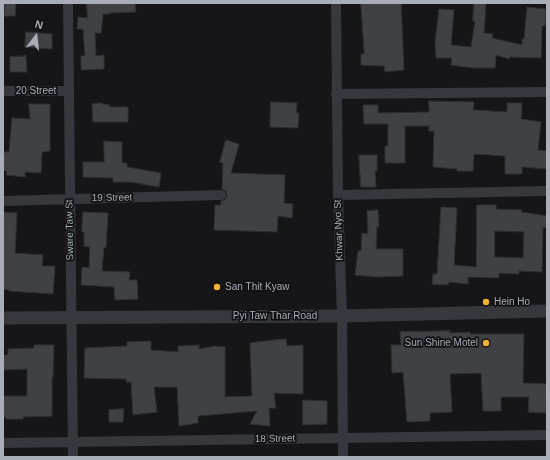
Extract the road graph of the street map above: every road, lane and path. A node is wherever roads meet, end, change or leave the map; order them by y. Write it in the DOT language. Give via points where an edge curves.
graph roads {
  1 [pos="68,3"];
  2 [pos="336,3"];
  3 [pos="3,91"];
  4 [pos="69,91"];
  5 [pos="547,92"];
  6 [pos="336,94"];
  7 [pos="547,191"];
  8 [pos="338,195"];
  9 [pos="221,196"];
  10 [pos="70,199"];
  11 [pos="3,201"];
  12 [pos="547,311"];
  13 [pos="342,316"];
  14 [pos="72,317"];
  15 [pos="3,318"];
  16 [pos="547,435"];
  17 [pos="342,437"];
  18 [pos="3,443"];
  19 [pos="73,443"];
  20 [pos="73,457"];
  21 [pos="343,457"];
  1 -- 4 [label="street, Sware Taw St"];
  2 -- 6 [label="street, Khwar Nyo St"];
  3 -- 4 [label="street, 20 Street"];
  4 -- 10 [label="street, Sware Taw St"];
  5 -- 6 [label="street"];
  6 -- 8 [label="street, Khwar Nyo St"];
  7 -- 8 [label="street"];
  8 -- 13 [label="street, Khwar Nyo St"];
  9 -- 10 [label="street, 19 Street"];
  10 -- 11 [label="street, 19 Street"];
  10 -- 14 [label="street, Sware Taw St"];
  12 -- 13 [label="street, Pyi Taw Thar Road"];
  13 -- 14 [label="street, Pyi Taw Thar Road"];
  13 -- 17 [label="street, Khwar Nyo St"];
  14 -- 15 [label="street, Pyi Taw Thar Road"];
  14 -- 19 [label="street, Sware Taw St"];
  16 -- 17 [label="street, 18 Street"];
  17 -- 19 [label="street, 18 Street"];
  17 -- 21 [label="street, Khwar Nyo St"];
  18 -- 19 [label="street, 18 Street"];
  19 -- 20 [label="street, Sware Taw St"];
}
